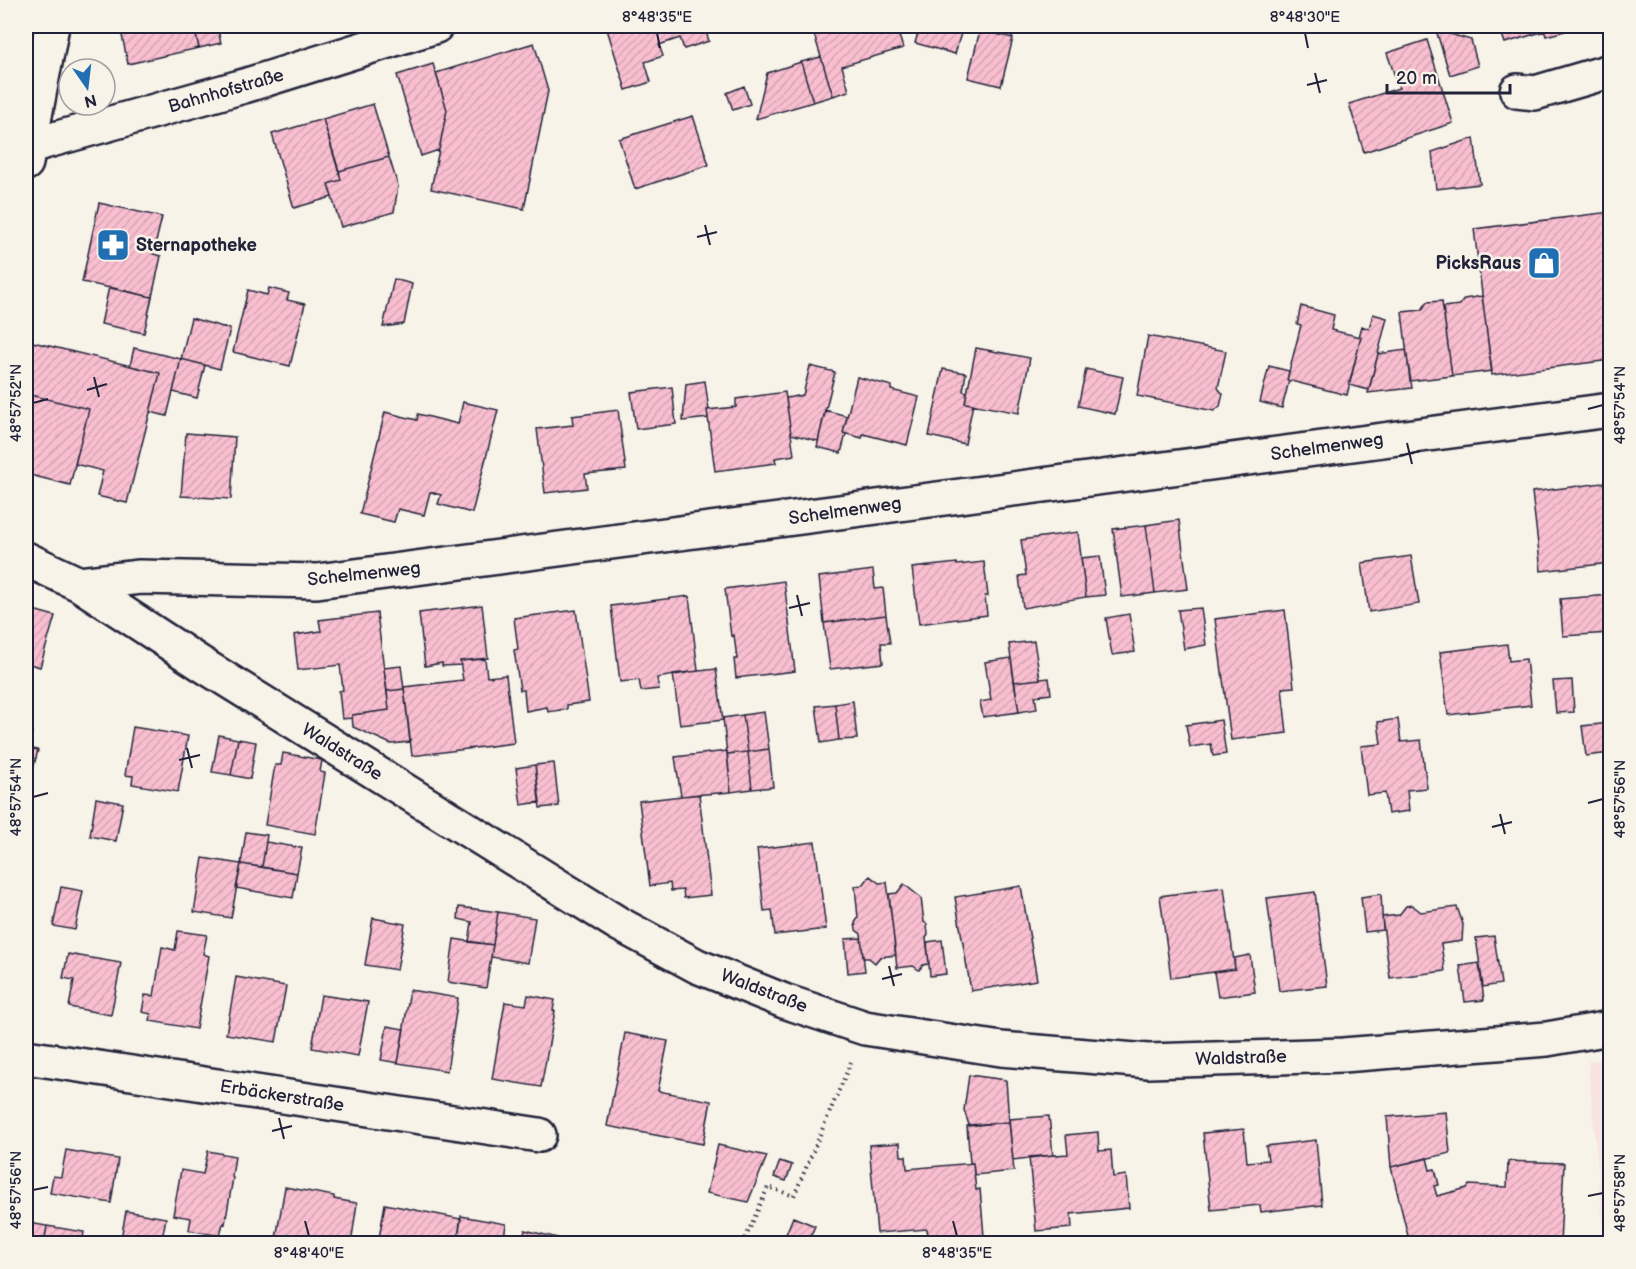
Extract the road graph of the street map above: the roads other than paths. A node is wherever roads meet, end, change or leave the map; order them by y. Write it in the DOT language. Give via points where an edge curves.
graph roads {
  1 [pos="52,26"];
  2 [pos="436,26"];
  3 [pos="1611,70"];
  4 [pos="1517,91"];
  5 [pos="27,152"];
  6 [pos="1611,410"];
  7 [pos="26,559"];
  8 [pos="79,584"];
  9 [pos="1611,1028"];
  10 [pos="26,1057"];
  11 [pos="539,1135"];
  1 -- 5 [label="street"];
  2 -- 5 [label="street, Bahnhofstraße"];
  3 -- 4 [label="street" via="1534,93"];
  6 -- 8 [label="street, Schelmenweg" via="317,581 140,577"];
  7 -- 8 [label="street, Waldstraße"];
  8 -- 9 [label="street, Waldstraße" via="619,924 697,966 865,1028 1001,1049 1148,1061 1343,1055 1547,1039"];
  10 -- 11 [label="street, Erbäckerstraße"];
}
